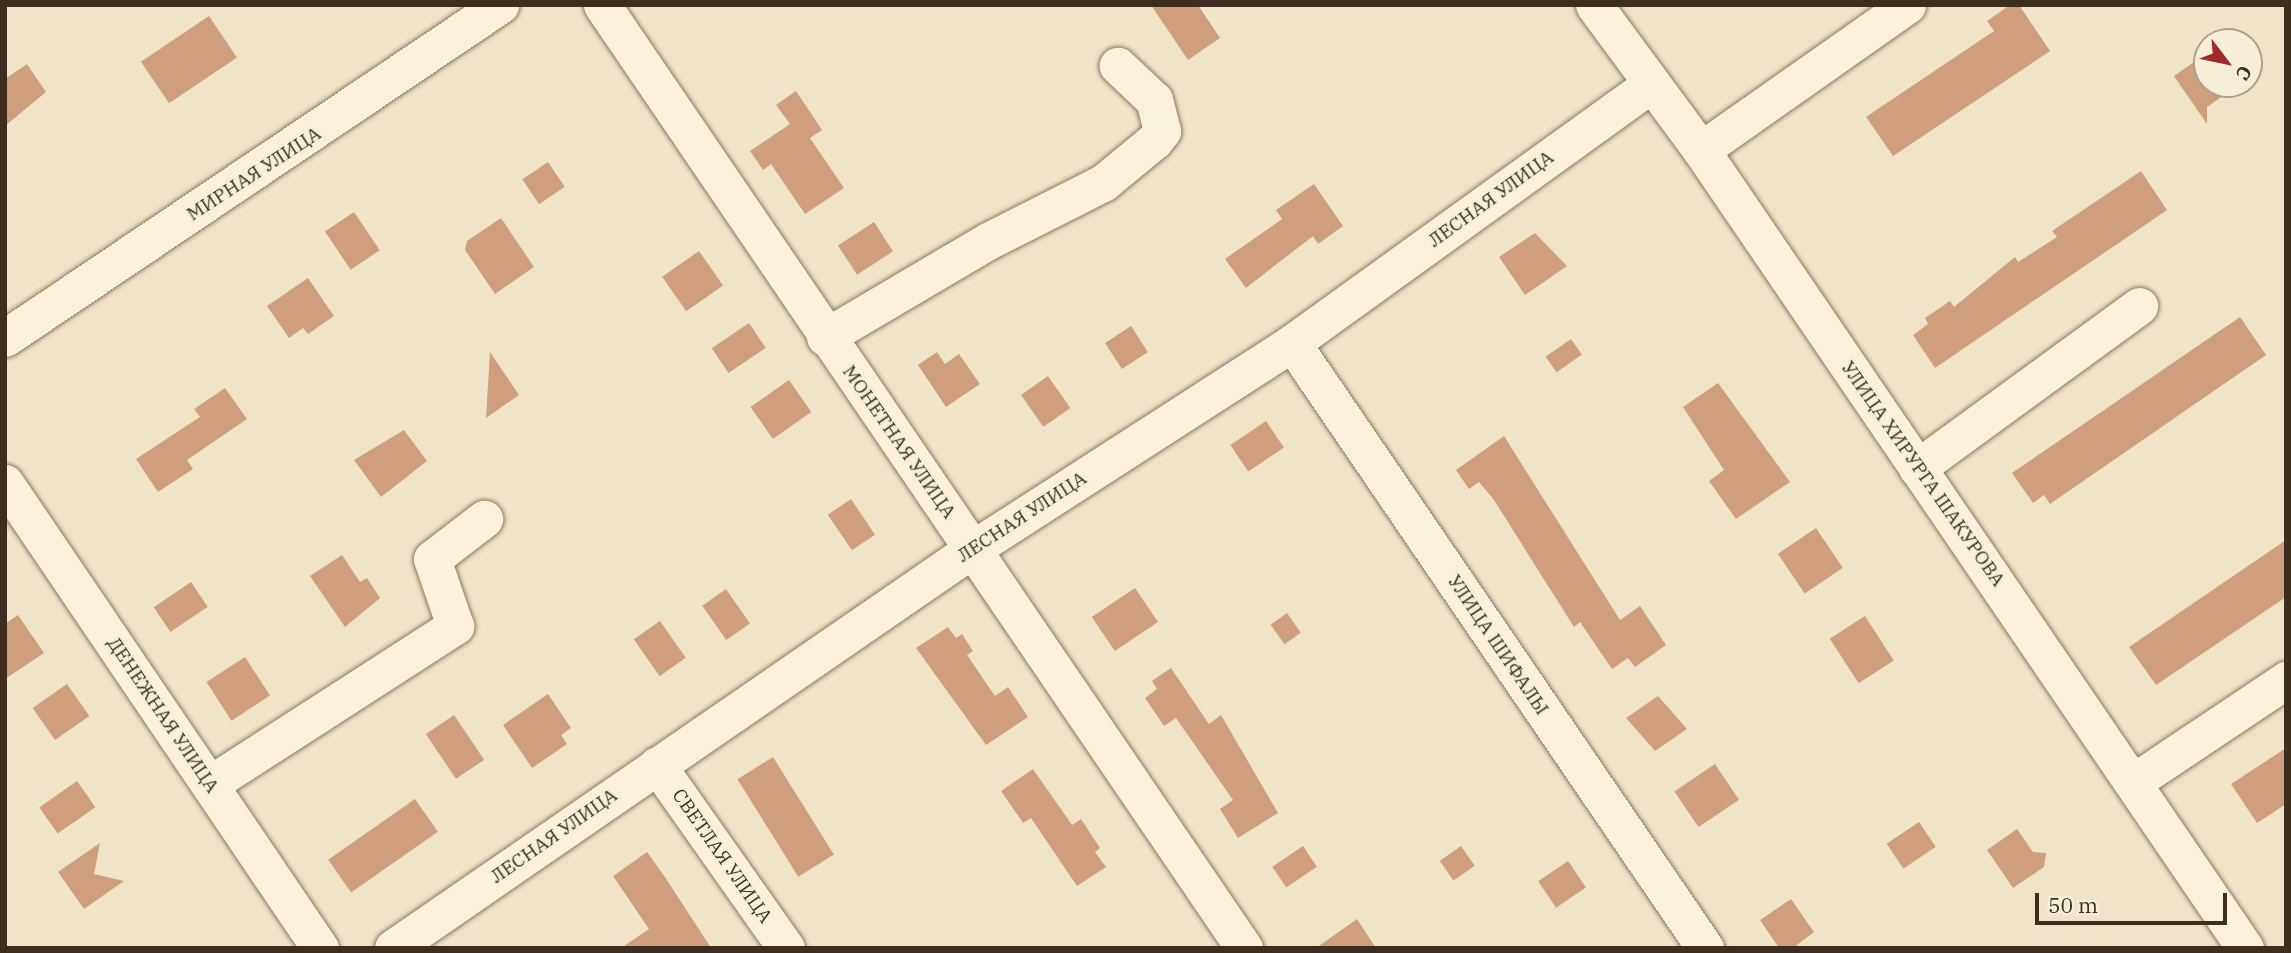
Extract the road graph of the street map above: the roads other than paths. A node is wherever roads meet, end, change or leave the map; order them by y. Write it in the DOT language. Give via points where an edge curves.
graph roads {
  1 [pos="500,5"];
  2 [pos="602,5"];
  3 [pos="1594,5"];
  4 [pos="1907,5"];
  5 [pos="1118,66"];
  6 [pos="1650,85"];
  7 [pos="1701,150"];
  8 [pos="2139,306"];
  9 [pos="825,337"];
  10 [pos="5,338"];
  11 [pos="1292,343"];
  12 [pos="1917,468"];
  13 [pos="5,482"];
  14 [pos="484,519"];
  15 [pos="974,548"];
  16 [pos="2286,680"];
  17 [pos="657,765"];
  18 [pos="2135,781"];
  19 [pos="210,784"];
  20 [pos="320,948"];
  21 [pos="393,948"];
  22 [pos="786,948"];
  23 [pos="1244,948"];
  24 [pos="1705,948"];
  25 [pos="2245,948"];
  1 -- 10 [label="street, МИРНАЯ УЛИЦА" via="320,132"];
  2 -- 9 [label="street, МОНЕТНАЯ УЛИЦА"];
  3 -- 6 [label="street, УЛИЦА ХИРУРГА ШАКУРОВА"];
  4 -- 7 [label="street"];
  5 -- 9 [label="street" via="1154,100 1163,131 1154,141 1103,183 988,242"];
  6 -- 7 [label="street, УЛИЦА ХИРУРГА ШАКУРОВА"];
  6 -- 11 [label="street, ЛЕСНАЯ УЛИЦА"];
  7 -- 12 [label="street, УЛИЦА ХИРУРГА ШАКУРОВА"];
  8 -- 12 [label="street"];
  9 -- 15 [label="street, МОНЕТНАЯ УЛИЦА"];
  11 -- 15 [label="street, ЛЕСНАЯ УЛИЦА"];
  11 -- 24 [label="street, УЛИЦА ШИФАЛЫ"];
  12 -- 18 [label="street, УЛИЦА ХИРУРГА ШАКУРОВА"];
  13 -- 19 [label="street, ДЕНЕЖНАЯ УЛИЦА"];
  14 -- 19 [label="street" via="432,559 455,626"];
  15 -- 17 [label="street, ЛЕСНАЯ УЛИЦА"];
  15 -- 23 [label="street, МОНЕТНАЯ УЛИЦА"];
  16 -- 18 [label="street"];
  17 -- 21 [label="street, ЛЕСНАЯ УЛИЦА"];
  17 -- 22 [label="street, СВЕТЛАЯ УЛИЦА"];
  18 -- 25 [label="street, УЛИЦА ХИРУРГА ШАКУРОВА"];
  19 -- 20 [label="street, ДЕНЕЖНАЯ УЛИЦА"];
}
